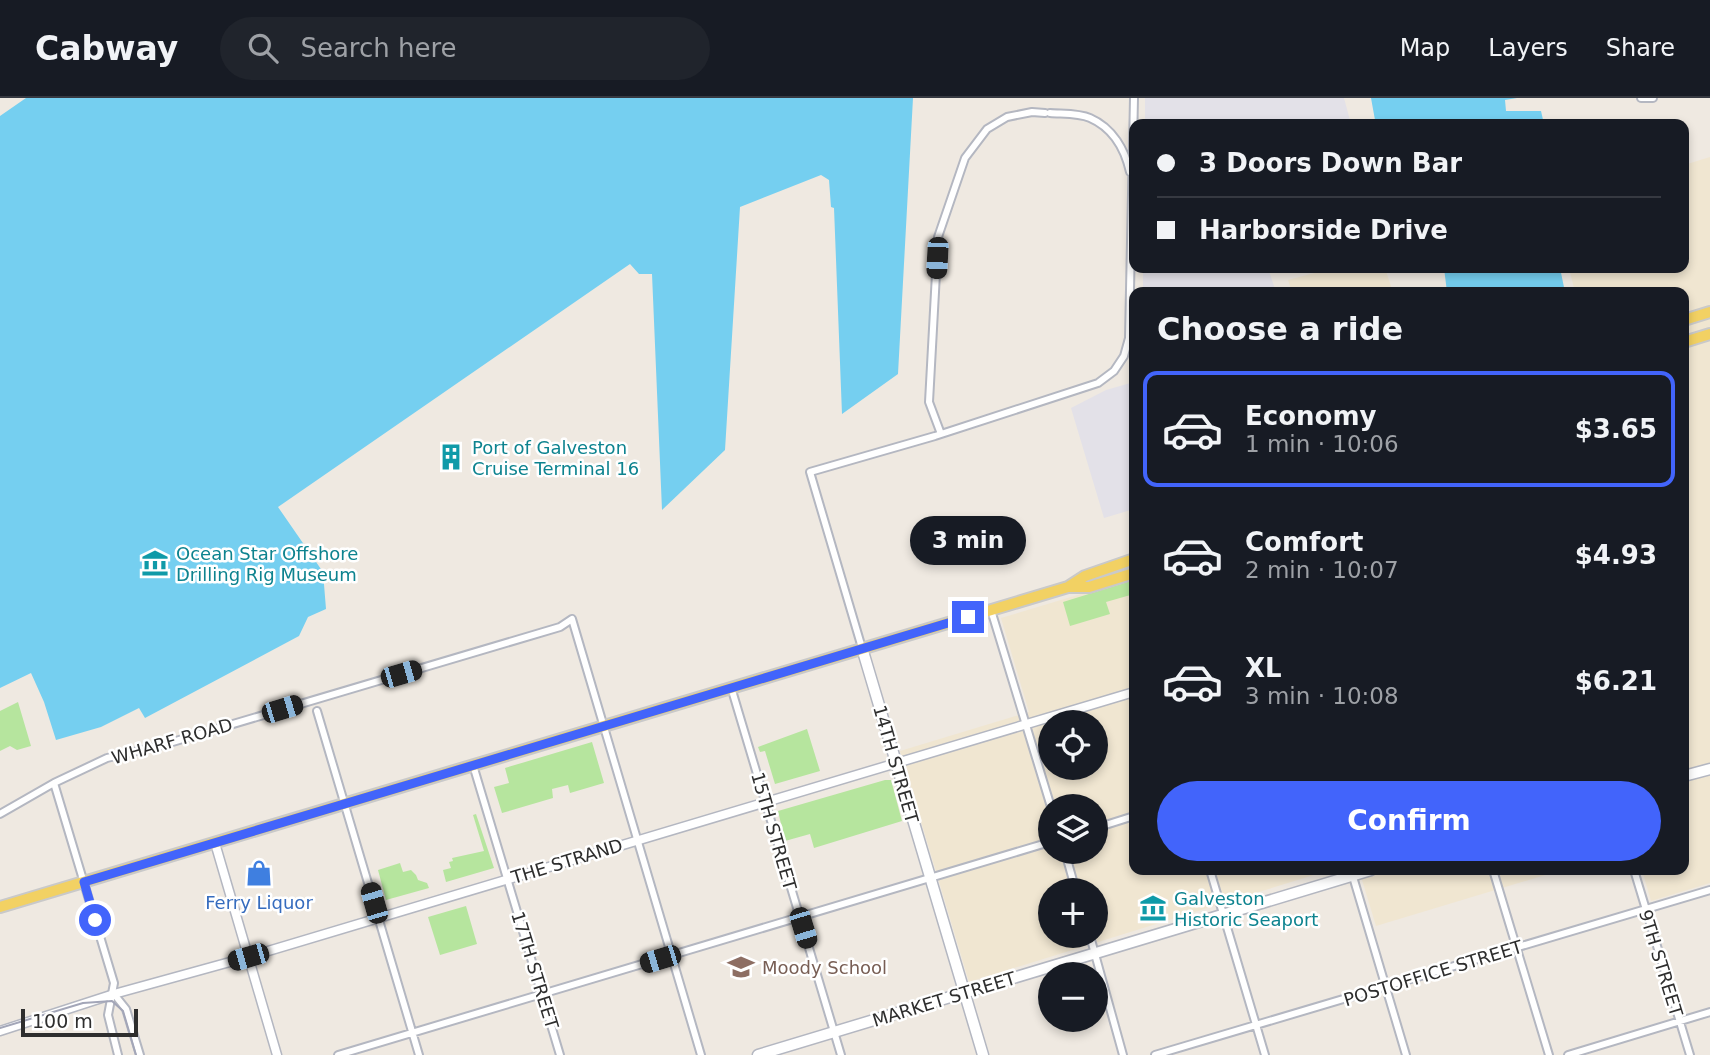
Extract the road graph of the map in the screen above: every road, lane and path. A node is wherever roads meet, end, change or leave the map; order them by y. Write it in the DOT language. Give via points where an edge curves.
graph roads {
  1 [pos="1135,98"];
  2 [pos="1641,98"];
  3 [pos="1653,98"];
  4 [pos="1134,119"];
  5 [pos="1129,169"];
  6 [pos="1710,312"];
  7 [pos="1689,318"];
  8 [pos="1710,334"];
  9 [pos="1129,338"];
  10 [pos="1689,340"];
  11 [pos="941,434"];
  12 [pos="1129,561"];
  13 [pos="1129,575"];
  14 [pos="1068,587"];
  15 [pos="991,610"];
  16 [pos="862,648"];
  17 [pos="731,687"];
  18 [pos="1129,693"];
  19 [pos="317,711"];
  20 [pos="1026,724"];
  21 [pos="603,726"];
  22 [pos="895,763"];
  23 [pos="473,765"];
  24 [pos="1710,768"];
  25 [pos="1689,774"];
  26 [pos="54,783"];
  27 [pos="1047,794"];
  28 [pos="765,802"];
  29 [pos="344,804"];
  30 [pos="0,814"];
  31 [pos="1129,818"];
  32 [pos="1108,825"];
  33 [pos="637,841"];
  34 [pos="215,843"];
  35 [pos="1038,846"];
  36 [pos="1211,875"];
  37 [pos="1343,875"];
  38 [pos="1353,875"];
  39 [pos="1495,875"];
  40 [pos="1635,875"];
  41 [pos="929,878"];
  42 [pos="507,879"];
  43 [pos="84,882"];
  44 [pos="1710,890"];
  45 [pos="0,908"];
  46 [pos="1645,909"];
  47 [pos="1223,915"];
  48 [pos="799,917"];
  49 [pos="378,918"];
  50 [pos="1094,948"];
  51 [pos="1517,948"];
  52 [pos="1095,953"];
  53 [pos="671,956"];
  54 [pos="248,957"];
  55 [pos="1386,987"];
  56 [pos="964,993"];
  57 [pos="114,995"];
  58 [pos="542,995"];
  59 [pos="1710,1012"];
  60 [pos="1679,1021"];
  61 [pos="1256,1025"];
  62 [pos="0,1031"];
  63 [pos="834,1032"];
  64 [pos="412,1033"];
  65 [pos="118,1055"];
  66 [pos="140,1055"];
  67 [pos="277,1055"];
  68 [pos="338,1055"];
  69 [pos="419,1055"];
  70 [pos="560,1055"];
  71 [pos="701,1055"];
  72 [pos="758,1055"];
  73 [pos="841,1055"];
  74 [pos="983,1055"];
  75 [pos="1123,1055"];
  76 [pos="1155,1055"];
  77 [pos="1265,1055"];
  78 [pos="1406,1055"];
  79 [pos="1549,1055"];
  80 [pos="1568,1055"];
  81 [pos="1690,1055"];
  1 -- 4 [label="street"];
  2 -- 3 [label="street"];
  5 -- 11 [label="street" via="1125,151 1091,118 1048,113 1007,117 987,130 965,158 938,237 929,402"];
  6 -- 7 [label="main road"];
  8 -- 10 [label="main road"];
  9 -- 11 [label="street" via="1125,356 1098,383"];
  11 -- 16 [label="street, 14TH STREET" via="810,472"];
  12 -- 14 [label="main road"];
  13 -- 14 [label="main road" via="1089,587"];
  14 -- 15 [label="main road"];
  15 -- 16 [label="main road"];
  15 -- 20 [label="street"];
  16 -- 17 [label="main road"];
  16 -- 22 [label="main road, 14TH STREET"];
  17 -- 21 [label="main road"];
  17 -- 28 [label="street, 15TH STREET"];
  18 -- 20 [label="street, THE STRAND"];
  19 -- 29 [label="street"];
  20 -- 22 [label="street, THE STRAND"];
  20 -- 27 [label="street"];
  21 -- 23 [label="main road"];
  21 -- 26 [label="street, WHARF ROAD" via="572,619 547,631 107,758"];
  21 -- 33 [label="street"];
  22 -- 28 [label="street, THE STRAND"];
  22 -- 41 [label="main road, 14TH STREET"];
  23 -- 29 [label="main road"];
  23 -- 42 [label="street, 17TH STREET"];
  24 -- 25 [label="main road"];
  26 -- 30 [label="street, WHARF ROAD"];
  26 -- 43 [label="street"];
  28 -- 33 [label="street, THE STRAND"];
  28 -- 48 [label="street, 15TH STREET"];
  29 -- 34 [label="main road"];
  29 -- 49 [label="street"];
  31 -- 32 [label="street"];
  33 -- 42 [label="street, THE STRAND"];
  33 -- 53 [label="street"];
  34 -- 43 [label="main road"];
  34 -- 54 [label="street"];
  35 -- 41 [label="street"];
  36 -- 47 [label="street"];
  37 -- 47 [label="main road, MARKET STREET"];
  38 -- 55 [label="street"];
  39 -- 51 [label="street"];
  40 -- 46 [label="street, 9TH STREET"];
  41 -- 48 [label="street"];
  41 -- 56 [label="main road, 14TH STREET"];
  42 -- 49 [label="street, THE STRAND"];
  42 -- 58 [label="street, 17TH STREET"];
  43 -- 45 [label="main road"];
  43 -- 57 [label="street"];
  44 -- 46 [label="street, POSTOFFICE STREET"];
  46 -- 51 [label="street, POSTOFFICE STREET"];
  46 -- 60 [label="street, 9TH STREET"];
  47 -- 52 [label="main road, MARKET STREET"];
  47 -- 61 [label="street"];
  48 -- 53 [label="street"];
  48 -- 63 [label="street, 15TH STREET"];
  49 -- 54 [label="street, THE STRAND"];
  49 -- 64 [label="street"];
  50 -- 52 [label="street"];
  51 -- 55 [label="street, POSTOFFICE STREET"];
  51 -- 79 [label="street"];
  52 -- 56 [label="main road, MARKET STREET"];
  52 -- 75 [label="street"];
  53 -- 58 [label="street"];
  53 -- 71 [label="street"];
  54 -- 57 [label="street, THE STRAND"];
  54 -- 67 [label="street"];
  55 -- 61 [label="street, POSTOFFICE STREET"];
  55 -- 78 [label="street"];
  56 -- 63 [label="main road, MARKET STREET"];
  56 -- 74 [label="main road, 14TH STREET"];
  57 -- 62 [label="street, THE STRAND"];
  57 -- 65 [label="street" via="109,1021"];
  57 -- 66 [label="street" via="126,1009"];
  58 -- 64 [label="street"];
  58 -- 70 [label="street, 17TH STREET"];
  59 -- 60 [label="street"];
  60 -- 80 [label="street"];
  60 -- 81 [label="street, 9TH STREET"];
  61 -- 76 [label="street, POSTOFFICE STREET"];
  61 -- 77 [label="street"];
  63 -- 72 [label="main road, MARKET STREET"];
  63 -- 73 [label="street, 15TH STREET"];
  64 -- 68 [label="street"];
  64 -- 69 [label="street"];
}
